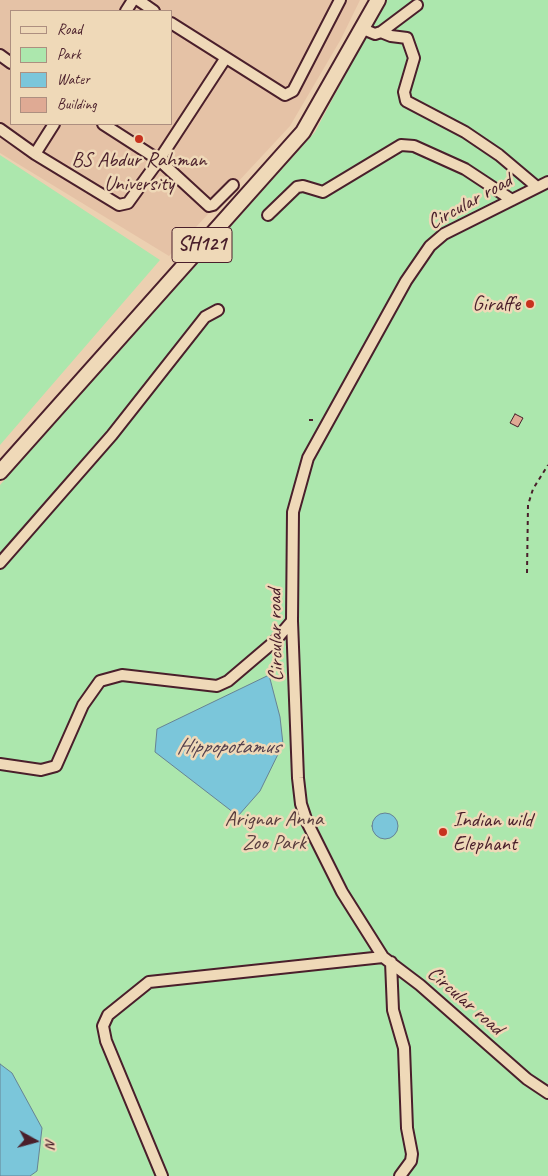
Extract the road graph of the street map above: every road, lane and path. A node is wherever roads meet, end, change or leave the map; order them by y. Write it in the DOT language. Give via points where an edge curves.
graph roads {
  1 [pos="138,0"];
  2 [pos="340,0"];
  3 [pos="367,0"];
  4 [pos="378,0"];
  5 [pos="417,6"];
  6 [pos="153,10"];
  7 [pos="172,24"];
  8 [pos="363,29"];
  9 [pos="382,32"];
  10 [pos="225,58"];
  11 [pos="53,125"];
  12 [pos="105,125"];
  13 [pos="0,128"];
  14 [pos="35,154"];
  15 [pos="159,160"];
  16 [pos="548,182"];
  17 [pos="233,185"];
  18 [pos="536,187"];
  19 [pos="512,200"];
  20 [pos="268,215"];
  21 [pos="218,310"];
  22 [pos="0,460"];
  23 [pos="548,465"];
  24 [pos="0,472"];
  25 [pos="0,563"];
  26 [pos="527,573"];
  27 [pos="292,621"];
  28 [pos="0,764"];
  29 [pos="387,959"];
  30 [pos="548,1094"];
  31 [pos="162,1176"];
  32 [pos="400,1176"];
  1 -- 6 [label="street"];
  2 -- 10 [label="street" via="288,95"];
  3 -- 22 [label="main road, SH121" via="297,128"];
  4 -- 8 [label="main road, SH121"];
  5 -- 9 [label="street"];
  7 -- 10 [label="street"];
  8 -- 9 [label="street" via="375,34"];
  8 -- 24 [label="main road, SH121" via="303,132"];
  9 -- 18 [label="street" via="407,38 414,58 404,92 406,101 466,132"];
  10 -- 15 [label="street"];
  11 -- 14 [label="street"];
  12 -- 15 [label="street"];
  13 -- 14 [label="street"];
  14 -- 15 [label="street" via="119,205 128,203"];
  15 -- 17 [label="street" via="209,206"];
  16 -- 18 [label="street, Circular road"];
  18 -- 19 [label="street, Circular road"];
  19 -- 20 [label="street" via="464,169 414,146 401,145 323,192 297,187"];
  19 -- 27 [label="street, Circular road" via="444,234 417,261 308,458 293,512"];
  21 -- 25 [label="street" via="205,317 112,435"];
  23 -- 26 [label="path" via="528,505"];
  27 -- 28 [label="street" via="228,681 217,686 122,675 100,682 83,705 56,766 41,770"];
  27 -- 29 [label="street, Circular road" via="301,804 342,892"];
  29 -- 30 [label="street, Circular road"];
  29 -- 31 [label="street" via="149,982 108,1015 103,1026 106,1040"];
  29 -- 32 [label="street" via="393,1010 404,1048 407,1128 412,1154"];
}
